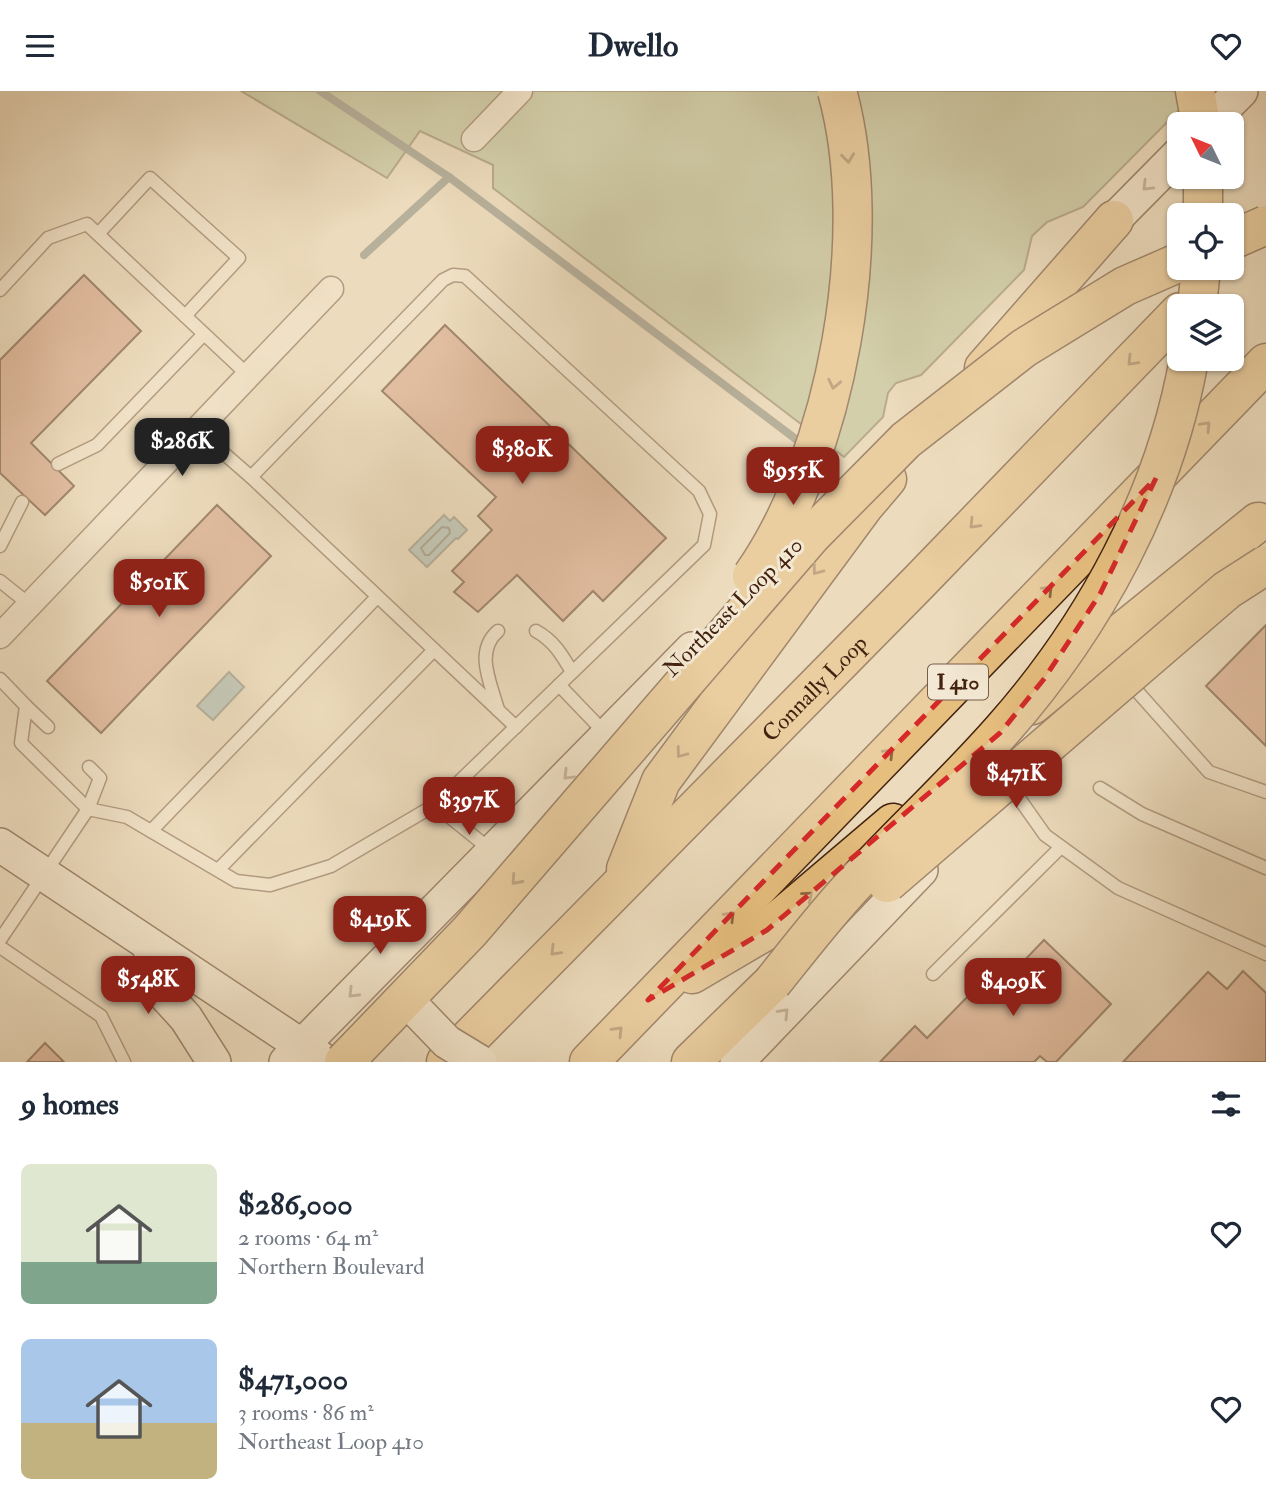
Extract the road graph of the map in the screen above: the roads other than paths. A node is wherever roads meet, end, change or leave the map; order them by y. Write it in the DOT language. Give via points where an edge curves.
graph roads {
  1 [pos="520,91"];
  2 [pos="837,91"];
  3 [pos="1195,91"];
  4 [pos="1241,91"];
  5 [pos="1198,112"];
  6 [pos="1220,112"];
  7 [pos="474,139"];
  8 [pos="1167,166"];
  9 [pos="1114,219"];
  10 [pos="1266,223"];
  11 [pos="98,234"];
  12 [pos="1244,234"];
  13 [pos="1244,245"];
  14 [pos="1167,268"];
  15 [pos="1210,280"];
  16 [pos="331,289"];
  17 [pos="0,290"];
  18 [pos="1197,294"];
  19 [pos="185,316"];
  20 [pos="1167,324"];
  21 [pos="204,334"];
  22 [pos="1266,363"];
  23 [pos="1186,371"];
  24 [pos="248,376"];
  25 [pos="197,430"];
  26 [pos="58,464"];
  27 [pos="251,478"];
  28 [pos="22,502"];
  29 [pos="1262,518"];
  30 [pos="0,546"];
  31 [pos="1266,565"];
  32 [pos="0,581"];
  33 [pos="377,597"];
  34 [pos="30,605"];
  35 [pos="498,631"];
  36 [pos="536,631"];
  37 [pos="0,636"];
  38 [pos="434,650"];
  39 [pos="1116,668"];
  40 [pos="572,672"];
  41 [pos="0,679"];
  42 [pos="559,685"];
  43 [pos="26,706"];
  44 [pos="498,710"];
  45 [pos="655,716"];
  46 [pos="48,727"];
  47 [pos="516,727"];
  48 [pos="607,736"];
  49 [pos="89,767"];
  50 [pos="1007,780"];
  51 [pos="1100,788"];
  52 [pos="1266,792"];
  53 [pos="435,805"];
  54 [pos="88,809"];
  55 [pos="151,831"];
  56 [pos="0,845"];
  57 [pos="1061,847"];
  58 [pos="492,852"];
  59 [pos="1266,868"];
  60 [pos="218,870"];
  61 [pos="46,876"];
  62 [pos="620,885"];
  63 [pos="435,910"];
  64 [pos="0,940"];
  65 [pos="148,944"];
  66 [pos="0,947"];
  67 [pos="1266,954"];
  68 [pos="933,974"];
  69 [pos="772,983"];
  70 [pos="648,1000"];
  71 [pos="304,1057"];
  72 [pos="124,1062"];
  73 [pos="214,1062"];
  74 [pos="344,1062"];
  75 [pos="446,1062"];
  76 [pos="480,1062"];
  77 [pos="589,1062"];
  78 [pos="691,1062"];
  79 [pos="737,1062"];
  1 -- 7 [label="street"];
  2 -- 45 [label="highway, one-way, bridge" via="853,202 847,303 831,395 780,529"];
  3 -- 5 [label="highway"];
  4 -- 6 [label="main road"];
  8 -- 9 [label="main road, Northeast Loop 410, one-way"];
  9 -- 48 [label="main road, Northeast Loop 410"];
  9 -- 62 [label="highway, one-way" via="864,506 661,781"];
  10 -- 12 [label="highway, bridge"];
  10 -- 13 [label="highway"];
  11 -- 17 [label="lane" via="87,224 48,238"];
  11 -- 19 [label="lane"];
  11 -- 19 [label="lane" via="150,178 239,258"];
  14 -- 45 [label="highway, bridge" via="1125,286 1024,348 906,440 811,536"];
  15 -- 18 [label="highway"];
  16 -- 24 [label="street"];
  19 -- 21 [label="lane"];
  20 -- 62 [label="highway, Connally Loop, one-way"];
  21 -- 24 [label="lane"];
  21 -- 26 [label="lane" via="97,445"];
  70 -- 22 [label="highway, I 410, one-way"];
  23 -- 69 [label="highway, bridge" via="1147,502 1075,635 1005,727 845,894"];
  24 -- 25 [label="street"];
  25 -- 27 [label="lane"];
  25 -- 34 [label="street"];
  27 -- 33 [label="lane"];
  27 -- 40 [label="lane" via="443,280 465,276 698,491 710,515 704,545"];
  28 -- 30 [label="lane"];
  29 -- 39 [label="main road"];
  70 -- 29 [label="highway, one-way" via="767,930"];
  31 -- 69 [label="highway, bridge" via="1216,599"];
  32 -- 34 [label="lane"];
  33 -- 38 [label="lane"];
  33 -- 55 [label="lane"];
  34 -- 37 [label="street"];
  35 -- 44 [label="lane" via="488,640 484,657"];
  36 -- 40 [label="lane" via="548,637"];
  38 -- 44 [label="lane"];
  38 -- 60 [label="lane"];
  39 -- 50 [label="main road"];
  39 -- 52 [label="lane" via="1209,772"];
  40 -- 42 [label="lane"];
  41 -- 43 [label="lane"];
  42 -- 47 [label="lane"];
  42 -- 48 [label="lane"];
  43 -- 46 [label="lane"];
  43 -- 54 [label="lane" via="21,743"];
  44 -- 47 [label="lane"];
  45 -- 74 [label="highway, one-way, bridge" via="470,931"];
  47 -- 53 [label="lane"];
  48 -- 58 [label="main road, Northeast Loop 410, one-way"];
  49 -- 54 [label="lane" via="100,778"];
  50 -- 57 [label="lane" via="1045,835"];
  79 -- 50 [label="main road, one-way"];
  51 -- 59 [label="lane" via="1142,814"];
  53 -- 58 [label="lane"];
  53 -- 60 [label="lane" via="331,866 270,885 236,881"];
  54 -- 55 [label="lane" via="127,817"];
  54 -- 61 [label="lane"];
  55 -- 60 [label="lane"];
  56 -- 61 [label="main road"];
  57 -- 67 [label="lane" via="1118,888"];
  57 -- 68 [label="lane"];
  58 -- 63 [label="main road, Northeast Loop 410"];
  61 -- 64 [label="lane"];
  61 -- 65 [label="main road"];
  62 -- 75 [label="highway, Connally Loop, one-way"];
  63 -- 71 [label="main road, Northeast Loop 410, one-way"];
  63 -- 76 [label="main road, bridge" via="406,965 419,1013 447,1042"];
  65 -- 71 [label="main road"];
  65 -- 73 [label="main road" via="166,995"];
  66 -- 72 [label="lane" via="101,1016"];
  69 -- 78 [label="highway"];
  77 -- 70 [label="highway, I 410, one-way"];
}
